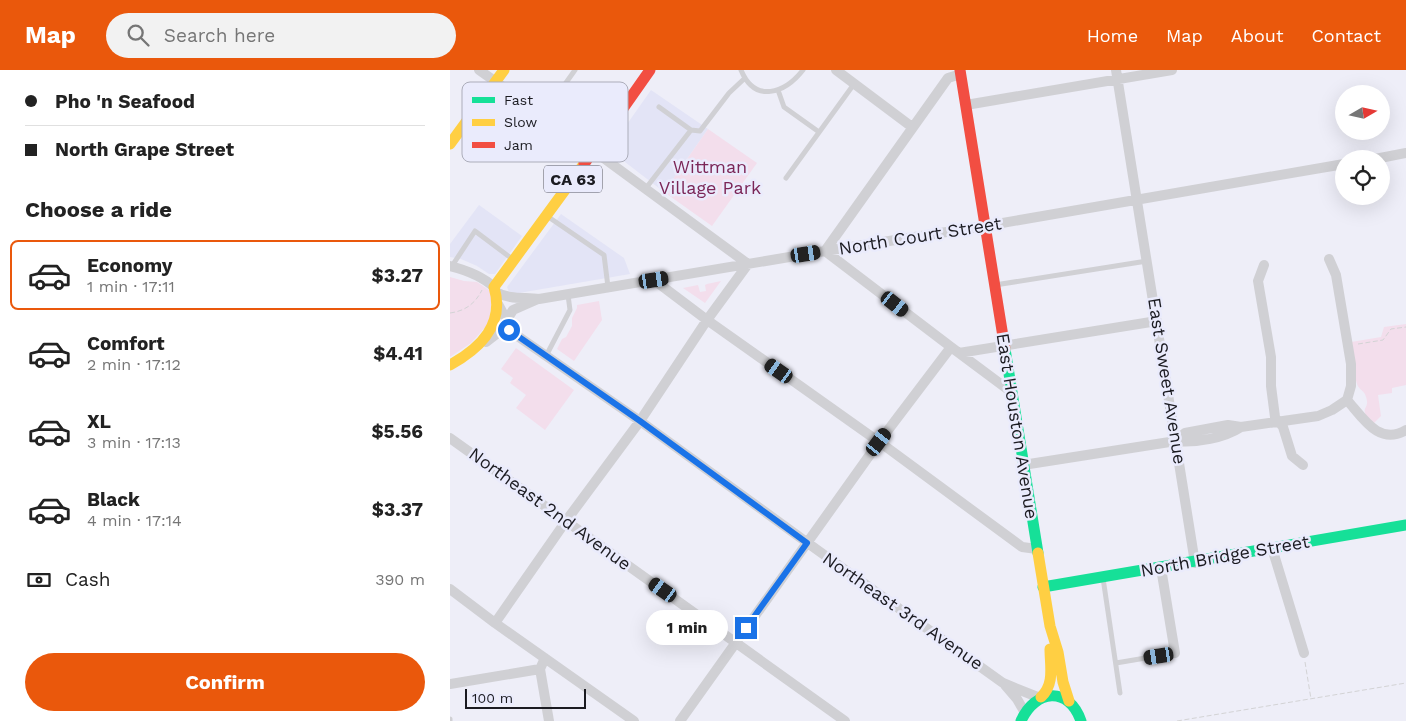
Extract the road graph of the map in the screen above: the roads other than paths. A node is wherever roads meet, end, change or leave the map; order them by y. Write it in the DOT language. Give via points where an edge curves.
graph roads {
  1 [pos="479,70"];
  2 [pos="504,70"];
  3 [pos="575,70"];
  4 [pos="650,70"];
  5 [pos="742,70"];
  6 [pos="803,70"];
  7 [pos="836,70"];
  8 [pos="1172,70"];
  9 [pos="961,72"];
  10 [pos="1117,75"];
  11 [pos="745,78"];
  12 [pos="495,82"];
  13 [pos="566,82"];
  14 [pos="854,84"];
  15 [pos="778,90"];
  16 [pos="628,102"];
  17 [pos="966,105"];
  18 [pos="659,107"];
  19 [pos="462,127"];
  20 [pos="912,127"];
  21 [pos="691,130"];
  22 [pos="819,132"];
  23 [pos="450,144"];
  24 [pos="1406,154"];
  25 [pos="1390,157"];
  26 [pos="586,162"];
  27 [pos="609,162"];
  28 [pos="1335,166"];
  29 [pos="786,178"];
  30 [pos="646,188"];
  31 [pos="1138,199"];
  32 [pos="547,216"];
  33 [pos="985,226"];
  34 [pos="825,251"];
  35 [pos="1329,259"];
  36 [pos="514,260"];
  37 [pos="1148,261"];
  38 [pos="748,264"];
  39 [pos="451,266"];
  40 [pos="1264,266"];
  41 [pos="654,280"];
  42 [pos="994,285"];
  43 [pos="608,287"];
  44 [pos="494,291"];
  45 [pos="568,294"];
  46 [pos="539,299"];
  47 [pos="506,319"];
  48 [pos="707,320"];
  49 [pos="1157,321"];
  50 [pos="504,331"];
  51 [pos="1004,347"];
  52 [pos="474,349"];
  53 [pos="955,350"];
  54 [pos="546,356"];
  55 [pos="450,365"];
  56 [pos="1010,391"];
  57 [pos="1347,400"];
  58 [pos="640,421"];
  59 [pos="1278,422"];
  60 [pos="1406,430"];
  61 [pos="450,438"];
  62 [pos="1176,441"];
  63 [pos="879,442"];
  64 [pos="1023,465"];
  65 [pos="1303,465"];
  66 [pos="566,521"];
  67 [pos="1406,525"];
  68 [pos="807,543"];
  69 [pos="1272,548"];
  70 [pos="1037,549"];
  71 [pos="1195,562"];
  72 [pos="1161,568"];
  73 [pos="1102,578"];
  74 [pos="1043,587"];
  75 [pos="450,589"];
  76 [pos="495,623"];
  77 [pos="1050,626"];
  78 [pos="736,642"];
  79 [pos="1174,653"];
  80 [pos="1304,653"];
  81 [pos="545,658"];
  82 [pos="1116,663"];
  83 [pos="540,669"];
  84 [pos="1003,683"];
  85 [pos="450,684"];
  86 [pos="1120,693"];
  87 [pos="1040,697"];
  88 [pos="1069,701"];
  89 [pos="1021,718"];
  90 [pos="631,720"];
  91 [pos="549,721"];
  92 [pos="680,721"];
  93 [pos="845,721"];
  94 [pos="1081,721"];
  1 -- 12 [label="street"];
  2 -- 12 [label="main road"];
  3 -- 13 [label="lane"];
  4 -- 16 [label="main road, CA 63"];
  5 -- 11 [label="lane"];
  6 -- 15 [label="lane"];
  7 -- 14 [label="street"];
  8 -- 10 [label="street"];
  9 -- 17 [label="main road, East Houston Avenue"];
  9 -- 20 [label="street" via="948,78"];
  10 -- 17 [label="street"];
  10 -- 31 [label="street, East Sweet Avenue"];
  11 -- 15 [label="lane" via="754,88"];
  11 -- 21 [label="lane" via="700,131"];
  14 -- 20 [label="street"];
  14 -- 22 [label="lane"];
  15 -- 22 [label="lane" via="784,107"];
  17 -- 33 [label="main road, East Houston Avenue"];
  18 -- 21 [label="lane"];
  19 -- 23 [label="main road"];
  20 -- 34 [label="street"];
  21 -- 30 [label="lane"];
  22 -- 29 [label="lane"];
  24 -- 25 [label="street"];
  26 -- 32 [label="main road, CA 63"];
  27 -- 30 [label="street"];
  28 -- 31 [label="street, North Court Street"];
  30 -- 38 [label="street"];
  31 -- 33 [label="street, North Court Street"];
  31 -- 37 [label="street, East Sweet Avenue"];
  32 -- 36 [label="main road, CA 63"];
  32 -- 43 [label="lane" via="604,255"];
  33 -- 34 [label="street, North Court Street"];
  33 -- 42 [label="main road, East Houston Avenue"];
  34 -- 38 [label="street, North Court Street"];
  34 -- 53 [label="street"];
  35 -- 57 [label="street" via="1336,275 1352,375"];
  36 -- 39 [label="lane" via="475,231"];
  36 -- 44 [label="main road, CA 63"];
  37 -- 42 [label="lane"];
  37 -- 49 [label="street, East Sweet Avenue"];
  38 -- 41 [label="street, North Court Street"];
  38 -- 48 [label="street"];
  39 -- 44 [label="street, North Court Street"];
  40 -- 59 [label="street" via="1258,280"];
  41 -- 43 [label="street, North Court Street"];
  41 -- 48 [label="street"];
  42 -- 51 [label="main road, East Houston Avenue"];
  43 -- 45 [label="street, North Court Street"];
  44 -- 46 [label="street, North Court Street" via="509,298"];
  44 -- 47 [label="street"];
  44 -- 52 [label="main road, CA 63" via="492,325"];
  45 -- 46 [label="street, North Court Street"];
  45 -- 54 [label="lane" via="570,310"];
  46 -- 47 [label="street" via="512,310"];
  47 -- 50 [label="street"];
  48 -- 58 [label="street"];
  48 -- 63 [label="street"];
  49 -- 51 [label="street"];
  49 -- 62 [label="street, East Sweet Avenue"];
  50 -- 52 [label="street"];
  50 -- 54 [label="street, Northeast 3rd Avenue"];
  51 -- 53 [label="street"];
  51 -- 56 [label="main road, East Houston Avenue"];
  52 -- 55 [label="main road, CA 63"];
  53 -- 56 [label="street"];
  53 -- 63 [label="street"];
  54 -- 58 [label="street, Northeast 3rd Avenue"];
  56 -- 64 [label="main road, East Houston Avenue"];
  57 -- 59 [label="street" via="1318,416"];
  57 -- 60 [label="street" via="1374,430 1386,435"];
  58 -- 66 [label="street"];
  58 -- 68 [label="street, Northeast 3rd Avenue"];
  59 -- 62 [label="street" via="1241,427 1228,425 1185,433"];
  59 -- 65 [label="street" via="1283,427 1292,456"];
  61 -- 66 [label="street, Northeast 2nd Avenue"];
  62 -- 64 [label="street"];
  62 -- 71 [label="street, East Sweet Avenue"];
  63 -- 68 [label="street"];
  63 -- 70 [label="street" via="1022,547"];
  64 -- 70 [label="main road, East Houston Avenue"];
  66 -- 76 [label="street"];
  66 -- 78 [label="street, Northeast 2nd Avenue"];
  67 -- 69 [label="main road, North Bridge Street"];
  68 -- 78 [label="street"];
  68 -- 84 [label="street, Northeast 3rd Avenue"];
  69 -- 71 [label="main road, North Bridge Street"];
  69 -- 80 [label="street"];
  70 -- 74 [label="main road, East Houston Avenue"];
  71 -- 72 [label="main road, North Bridge Street"];
  72 -- 73 [label="main road, North Bridge Street"];
  72 -- 79 [label="street"];
  73 -- 74 [label="main road, North Bridge Street"];
  73 -- 82 [label="lane"];
  74 -- 77 [label="main road, East Houston Avenue"];
  75 -- 76 [label="street"];
  76 -- 81 [label="street"];
  77 -- 87 [label="main road, East Houston Avenue" via="1050,684 1048,692"];
  77 -- 88 [label="main road, East Houston Avenue"];
  78 -- 92 [label="street"];
  78 -- 93 [label="street, Northeast 2nd Avenue"];
  79 -- 82 [label="lane"];
  81 -- 83 [label="street"];
  81 -- 90 [label="street"];
  82 -- 86 [label="lane"];
  83 -- 85 [label="street"];
  83 -- 91 [label="street"];
  84 -- 87 [label="street, Northeast 3rd Avenue"];
  84 -- 89 [label="street, Northeast 3rd Avenue" via="1017,699"];
  87 -- 88 [label="main road" via="1051,695"];
  87 -- 89 [label="main road" via="1031,703"];
  88 -- 94 [label="main road, East Houston Avenue"];
}
